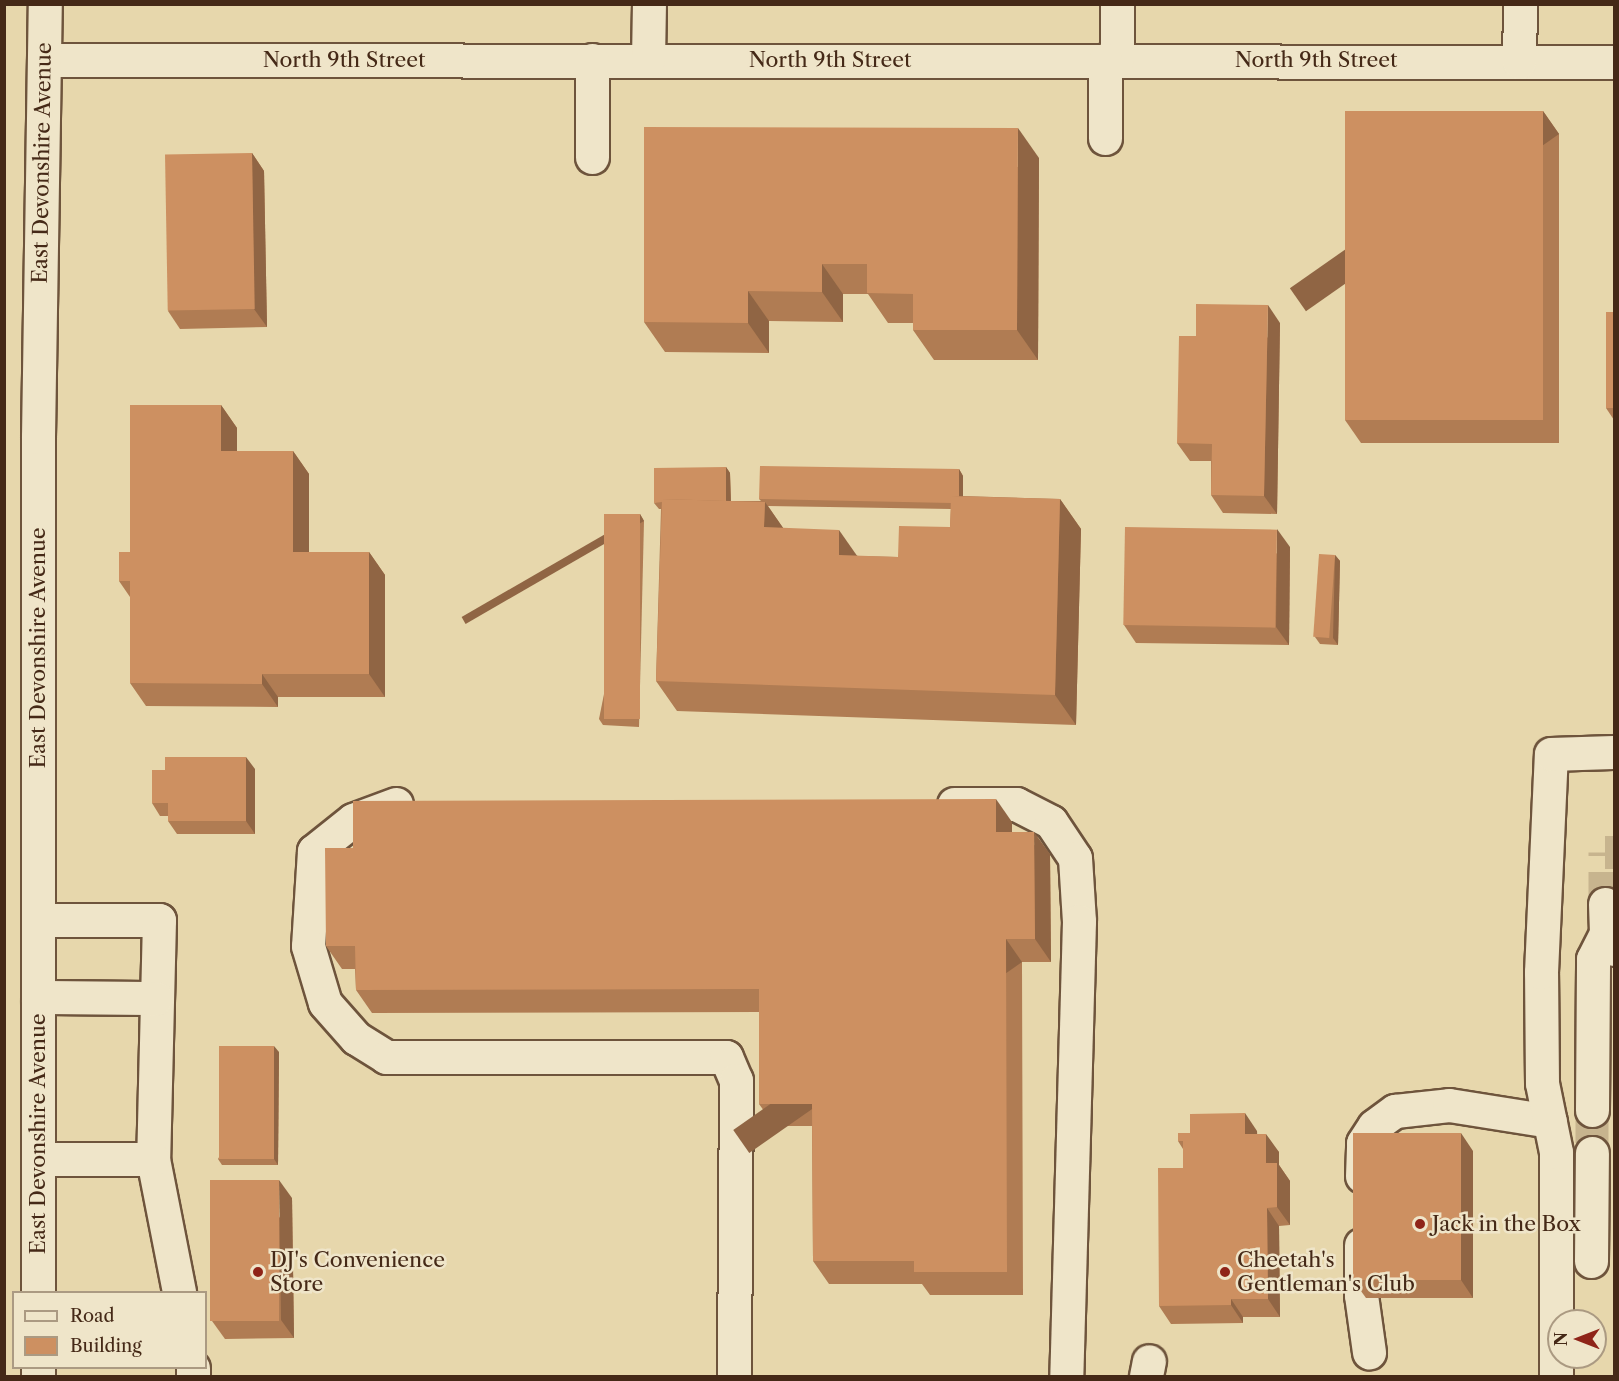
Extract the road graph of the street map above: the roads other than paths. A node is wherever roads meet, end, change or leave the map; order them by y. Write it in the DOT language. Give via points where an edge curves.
graph roads {
  1 [pos="45,4"];
  2 [pos="649,4"];
  3 [pos="1117,4"];
  4 [pos="1520,4"];
  5 [pos="45,60"];
  6 [pos="592,60"];
  7 [pos="648,60"];
  8 [pos="1111,60"];
  9 [pos="1519,62"];
  10 [pos="1614,62"];
  11 [pos="1105,138"];
  12 [pos="591,157"];
  13 [pos="1614,752"];
  14 [pos="423,803"];
  15 [pos="921,804"];
  16 [pos="38,921"];
  17 [pos="1609,929"];
  18 [pos="38,998"];
  19 [pos="156,998"];
  20 [pos="1592,1110"];
  21 [pos="1550,1121"];
  22 [pos="1592,1154"];
  23 [pos="38,1159"];
  24 [pos="153,1159"];
  25 [pos="1603,1261"];
  26 [pos="1556,1263"];
  27 [pos="38,1291"];
  28 [pos="179,1291"];
  29 [pos="1369,1352"];
  30 [pos="734,1377"];
  31 [pos="1066,1377"];
  32 [pos="1556,1377"];
  1 -- 5 [label="street, East Devonshire Avenue"];
  2 -- 7 [label="street"];
  3 -- 8 [label="street"];
  4 -- 9 [label="street"];
  5 -- 6 [label="street, North 9th Street"];
  5 -- 16 [label="street, East Devonshire Avenue" via="38,437"];
  6 -- 7 [label="street, North 9th Street"];
  6 -- 12 [label="street"];
  7 -- 8 [label="street, North 9th Street"];
  8 -- 9 [label="street, North 9th Street"];
  8 -- 11 [label="street"];
  9 -- 10 [label="street, North 9th Street"];
  13 -- 21 [label="street" via="1551,754 1541,972 1542,1083"];
  14 -- 30 [label="street" via="399,803 352,820 314,851 308,946 325,1003 356,1038 386,1057 726,1057 736,1080"];
  15 -- 31 [label="street" via="1016,804 1051,822 1075,858 1079,921"];
  16 -- 18 [label="street, East Devonshire Avenue"];
  16 -- 19 [label="street" via="159,920"];
  17 -- 20 [label="street" via="1593,959"];
  18 -- 19 [label="street"];
  18 -- 23 [label="street, East Devonshire Avenue"];
  19 -- 24 [label="street"];
  21 -- 26 [label="street" via="1556,1152"];
  21 -- 29 [label="street" via="1449,1105 1395,1111 1374,1126 1363,1143 1361,1295"];
  22 -- 25 [label="street"];
  23 -- 24 [label="street"];
  23 -- 27 [label="street, East Devonshire Avenue"];
  24 -- 28 [label="street"];
  25 -- 26 [label="street"];
  26 -- 32 [label="street"];
}
